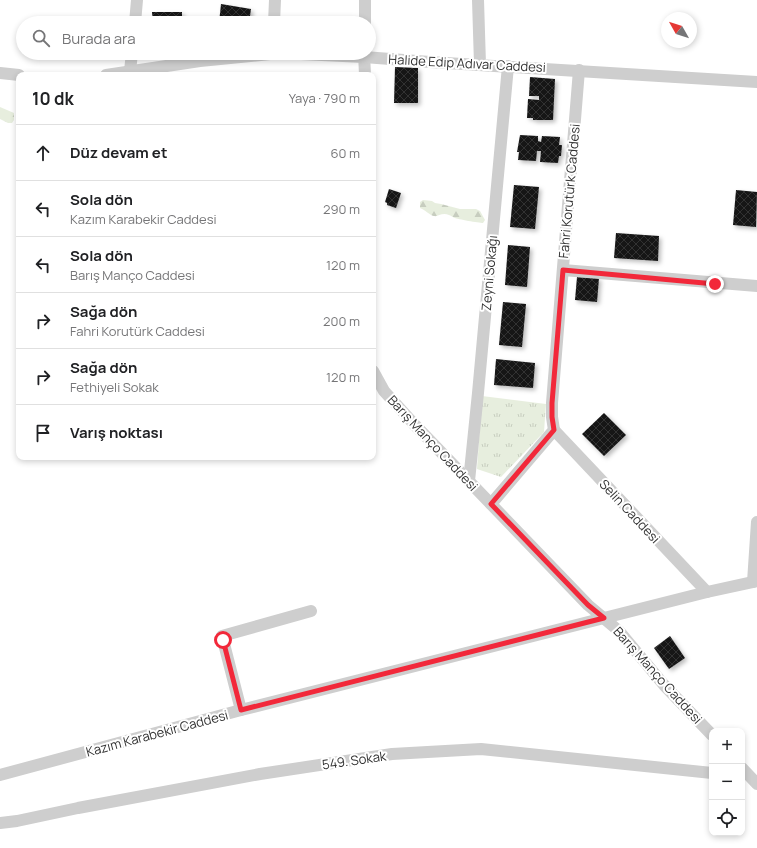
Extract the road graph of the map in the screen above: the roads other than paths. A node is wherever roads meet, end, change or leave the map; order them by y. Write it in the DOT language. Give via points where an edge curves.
graph roads {
  1 [pos="137,0"];
  2 [pos="275,0"];
  3 [pos="365,0"];
  4 [pos="478,0"];
  5 [pos="135,16"];
  6 [pos="274,16"];
  7 [pos="365,16"];
  8 [pos="376,56"];
  9 [pos="131,60"];
  10 [pos="210,60"];
  11 [pos="364,60"];
  12 [pos="480,64"];
  13 [pos="508,66"];
  14 [pos="579,70"];
  15 [pos="130,71"];
  16 [pos="124,72"];
  17 [pos="365,72"];
  18 [pos="0,74"];
  19 [pos="16,75"];
  20 [pos="757,82"];
  21 [pos="563,270"];
  22 [pos="757,286"];
  23 [pos="376,377"];
  24 [pos="554,430"];
  25 [pos="469,480"];
  26 [pos="491,504"];
  27 [pos="757,522"];
  28 [pos="755,582"];
  29 [pos="707,592"];
  30 [pos="311,611"];
  31 [pos="604,618"];
  32 [pos="241,710"];
  33 [pos="709,732"];
  34 [pos="709,773"];
  35 [pos="0,776"];
  36 [pos="0,823"];
  1 -- 5 [label="street"];
  2 -- 6 [label="street"];
  3 -- 7 [label="street"];
  4 -- 12 [label="street"];
  8 -- 12 [label="street, Halide Edip Adıvar Caddesi"];
  9 -- 15 [label="street"];
  10 -- 15 [label="street, Halide Edip Adıvar Caddesi"];
  11 -- 17 [label="street"];
  12 -- 13 [label="street, Halide Edip Adıvar Caddesi"];
  13 -- 14 [label="street, Halide Edip Adıvar Caddesi"];
  13 -- 25 [label="street, Zeyni Sokağı"];
  14 -- 20 [label="street, Halide Edip Adıvar Caddesi"];
  14 -- 21 [label="street, Fahri Korutürk Caddesi"];
  15 -- 16 [label="street, Halide Edip Adıvar Caddesi"];
  18 -- 19 [label="street"];
  21 -- 22 [label="street"];
  21 -- 24 [label="street, Fahri Korutürk Caddesi" via="552,403"];
  23 -- 25 [label="street, Barış Manço Caddesi" via="384,391"];
  24 -- 26 [label="street"];
  24 -- 29 [label="street, Selin Caddesi"];
  25 -- 26 [label="street, Barış Manço Caddesi"];
  26 -- 31 [label="street, Barış Manço Caddesi" via="588,605"];
  27 -- 28 [label="street"];
  28 -- 29 [label="street, Kazım Karabekir Caddesi"];
  29 -- 31 [label="street, Kazım Karabekir Caddesi"];
  30 -- 32 [label="street" via="222,636"];
  31 -- 32 [label="street, Kazım Karabekir Caddesi"];
  31 -- 33 [label="street, Barış Manço Caddesi" via="619,630 664,685"];
  32 -- 35 [label="street, Kazım Karabekir Caddesi"];
  34 -- 36 [label="street, 549. Sokak" via="481,750 400,754 260,774"];
}
